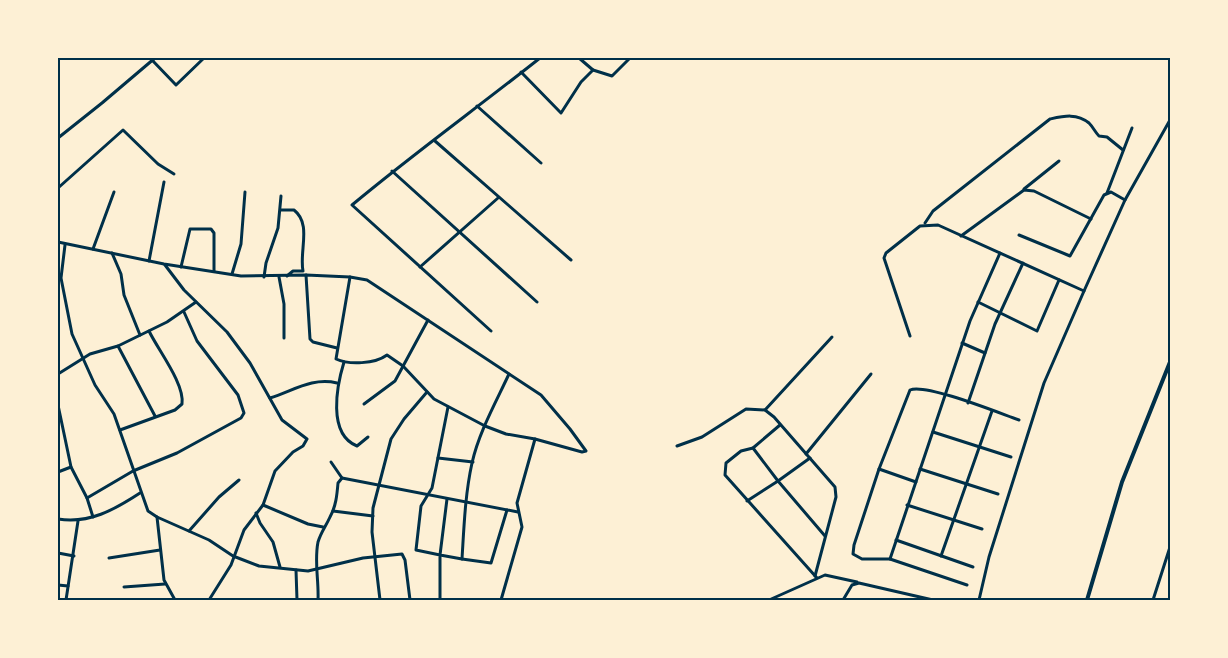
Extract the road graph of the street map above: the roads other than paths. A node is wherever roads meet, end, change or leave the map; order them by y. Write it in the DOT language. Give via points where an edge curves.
graph roads {
  1 [pos="204,58"];
  2 [pos="540,58"];
  3 [pos="578,58"];
  4 [pos="630,58"];
  5 [pos="153,59"];
  6 [pos="593,70"];
  7 [pos="521,72"];
  8 [pos="478,106"];
  9 [pos="1170,120"];
  10 [pos="1132,128"];
  11 [pos="58,138"];
  12 [pos="435,140"];
  13 [pos="1123,150"];
  14 [pos="1060,161"];
  15 [pos="541,163"];
  16 [pos="392,171"];
  17 [pos="174,174"];
  18 [pos="164,182"];
  19 [pos="58,188"];
  20 [pos="1024,190"];
  21 [pos="114,192"];
  22 [pos="245,192"];
  23 [pos="1107,193"];
  24 [pos="281,196"];
  25 [pos="498,198"];
  26 [pos="1125,200"];
  27 [pos="281,210"];
  28 [pos="1091,219"];
  29 [pos="925,224"];
  30 [pos="460,231"];
  31 [pos="1019,235"];
  32 [pos="961,236"];
  33 [pos="58,242"];
  34 [pos="66,245"];
  35 [pos="93,250"];
  36 [pos="112,253"];
  37 [pos="1000,253"];
  38 [pos="571,260"];
  39 [pos="149,261"];
  40 [pos="1023,263"];
  41 [pos="164,264"];
  42 [pos="181,267"];
  43 [pos="420,267"];
  44 [pos="214,271"];
  45 [pos="232,274"];
  46 [pos="306,275"];
  47 [pos="287,276"];
  48 [pos="264,277"];
  49 [pos="279,277"];
  50 [pos="350,277"];
  51 [pos="1059,280"];
  52 [pos="1084,291"];
  53 [pos="196,302"];
  54 [pos="537,302"];
  55 [pos="978,302"];
  56 [pos="184,312"];
  57 [pos="999,314"];
  58 [pos="428,320"];
  59 [pos="149,331"];
  60 [pos="492,331"];
  61 [pos="140,335"];
  62 [pos="832,336"];
  63 [pos="910,336"];
  64 [pos="284,338"];
  65 [pos="962,343"];
  66 [pos="118,346"];
  67 [pos="337,348"];
  68 [pos="985,353"];
  69 [pos="83,358"];
  70 [pos="344,362"];
  71 [pos="1170,362"];
  72 [pos="403,366"];
  73 [pos="58,374"];
  74 [pos="509,374"];
  75 [pos="871,374"];
  76 [pos="338,383"];
  77 [pos="427,392"];
  78 [pos="945,395"];
  79 [pos="270,398"];
  80 [pos="968,403"];
  81 [pos="364,404"];
  82 [pos="58,405"];
  83 [pos="448,407"];
  84 [pos="765,410"];
  85 [pos="992,411"];
  86 [pos="155,416"];
  87 [pos="1019,420"];
  88 [pos="780,424"];
  89 [pos="485,426"];
  90 [pos="120,430"];
  91 [pos="933,432"];
  92 [pos="368,437"];
  93 [pos="535,439"];
  94 [pos="64,440"];
  95 [pos="58,441"];
  96 [pos="677,446"];
  97 [pos="753,448"];
  98 [pos="978,448"];
  99 [pos="806,454"];
  100 [pos="1012,457"];
  101 [pos="438,458"];
  102 [pos="810,458"];
  103 [pos="331,462"];
  104 [pos="473,462"];
  105 [pos="71,468"];
  106 [pos="879,469"];
  107 [pos="920,469"];
  108 [pos="133,471"];
  109 [pos="58,472"];
  110 [pos="342,478"];
  111 [pos="239,480"];
  112 [pos="778,481"];
  113 [pos="916,482"];
  114 [pos="965,484"];
  115 [pos="378,486"];
  116 [pos="140,493"];
  117 [pos="998,494"];
  118 [pos="429,495"];
  119 [pos="87,498"];
  120 [pos="447,499"];
  121 [pos="747,501"];
  122 [pos="466,503"];
  123 [pos="263,505"];
  124 [pos="907,505"];
  125 [pos="507,510"];
  126 [pos="333,511"];
  127 [pos="519,512"];
  128 [pos="256,513"];
  129 [pos="373,516"];
  130 [pos="157,517"];
  131 [pos="93,518"];
  132 [pos="58,519"];
  133 [pos="953,520"];
  134 [pos="78,521"];
  135 [pos="323,527"];
  136 [pos="982,529"];
  137 [pos="190,531"];
  138 [pos="825,536"];
  139 [pos="896,540"];
  140 [pos="1170,547"];
  141 [pos="160,550"];
  142 [pos="58,554"];
  143 [pos="440,555"];
  144 [pos="74,556"];
  145 [pos="233,556"];
  146 [pos="374,556"];
  147 [pos="941,556"];
  148 [pos="109,558"];
  149 [pos="462,559"];
  150 [pos="890,559"];
  151 [pos="280,567"];
  152 [pos="973,567"];
  153 [pos="296,570"];
  154 [pos="316,570"];
  155 [pos="816,577"];
  156 [pos="859,583"];
  157 [pos="58,584"];
  158 [pos="166,584"];
  159 [pos="967,585"];
  160 [pos="68,586"];
  161 [pos="124,587"];
  162 [pos="66,600"];
  163 [pos="175,600"];
  164 [pos="209,600"];
  165 [pos="297,600"];
  166 [pos="318,600"];
  167 [pos="380,600"];
  168 [pos="410,600"];
  169 [pos="440,600"];
  170 [pos="501,600"];
  171 [pos="769,600"];
  172 [pos="843,600"];
  173 [pos="933,600"];
  174 [pos="979,600"];
  175 [pos="1087,600"];
  176 [pos="1153,600"];
  1 -- 5 [label="street" via="176,84"];
  2 -- 7 [label="street"];
  3 -- 6 [label="street"];
  4 -- 6 [label="street" via="612,76"];
  5 -- 11 [label="street"];
  6 -- 7 [label="street" via="561,113"];
  7 -- 8 [label="street"];
  8 -- 12 [label="street"];
  8 -- 15 [label="street"];
  9 -- 26 [label="street"];
  10 -- 13 [label="street"];
  12 -- 16 [label="street"];
  12 -- 25 [label="street"];
  13 -- 23 [label="street"];
  13 -- 29 [label="street" via="1107,137 1099,136 1081,118 1061,116 1050,119 932,211"];
  14 -- 20 [label="street"];
  16 -- 30 [label="street"];
  16 -- 43 [label="street" via="352,205"];
  17 -- 19 [label="street" via="158,164 123,130"];
  18 -- 39 [label="street"];
  20 -- 28 [label="street"];
  20 -- 32 [label="street"];
  21 -- 35 [label="street"];
  22 -- 45 [label="street" via="241,244"];
  23 -- 26 [label="street"];
  23 -- 28 [label="street"];
  24 -- 27 [label="street"];
  25 -- 30 [label="street"];
  25 -- 38 [label="street"];
  26 -- 52 [label="street"];
  27 -- 47 [label="street" via="294,210 304,224 303,271"];
  27 -- 48 [label="street"];
  28 -- 31 [label="street" via="1070,256"];
  29 -- 32 [label="street" via="938,225"];
  29 -- 63 [label="street" via="886,253 884,258"];
  30 -- 43 [label="street"];
  30 -- 54 [label="street"];
  32 -- 37 [label="street"];
  33 -- 34 [label="street"];
  34 -- 35 [label="street"];
  34 -- 69 [label="street" via="61,270 63,291 72,334"];
  35 -- 36 [label="street"];
  36 -- 39 [label="street"];
  36 -- 61 [label="street"];
  37 -- 40 [label="street"];
  37 -- 55 [label="street"];
  39 -- 41 [label="street"];
  40 -- 51 [label="street"];
  40 -- 57 [label="street"];
  41 -- 42 [label="street"];
  41 -- 53 [label="street"];
  42 -- 44 [label="street"];
  42 -- 44 [label="street" via="190,228 211,229 214,233"];
  43 -- 60 [label="street"];
  44 -- 45 [label="street"];
  45 -- 48 [label="street"];
  46 -- 47 [label="street"];
  46 -- 50 [label="street"];
  46 -- 67 [label="street" via="310,339"];
  47 -- 49 [label="street"];
  48 -- 49 [label="street"];
  49 -- 64 [label="street" via="284,304"];
  50 -- 58 [label="street" via="367,280"];
  50 -- 67 [label="street"];
  51 -- 52 [label="street"];
  51 -- 57 [label="street" via="1037,331"];
  52 -- 174 [label="street" via="1044,383"];
  53 -- 56 [label="street"];
  53 -- 79 [label="street" via="227,332"];
  55 -- 57 [label="street"];
  55 -- 65 [label="street"];
  56 -- 59 [label="street"];
  56 -- 108 [label="street" via="198,340 238,396 244,414 177,453"];
  57 -- 68 [label="street"];
  58 -- 72 [label="street"];
  58 -- 74 [label="street"];
  59 -- 61 [label="street"];
  59 -- 86 [label="street" via="182,399 182,404 175,410"];
  61 -- 66 [label="street"];
  62 -- 84 [label="street"];
  65 -- 68 [label="street"];
  65 -- 78 [label="street"];
  66 -- 69 [label="street"];
  66 -- 86 [label="street"];
  67 -- 70 [label="street" via="336,359"];
  68 -- 80 [label="street"];
  69 -- 73 [label="street"];
  69 -- 90 [label="street"];
  70 -- 72 [label="street" via="381,360 386,355"];
  70 -- 76 [label="street"];
  71 -- 175 [label="street" via="1122,482"];
  72 -- 77 [label="street"];
  72 -- 81 [label="street" via="395,381"];
  74 -- 89 [label="street"];
  74 -- 93 [label="street" via="541,394 586,451"];
  75 -- 99 [label="street"];
  76 -- 79 [label="street" via="302,384"];
  76 -- 92 [label="street" via="336,402 340,428 357,446"];
  77 -- 83 [label="street"];
  77 -- 115 [label="street" via="391,439"];
  78 -- 80 [label="street"];
  78 -- 91 [label="street"];
  78 -- 106 [label="street" via="918,388 910,390"];
  79 -- 123 [label="street" via="282,420 307,441 274,471"];
  80 -- 85 [label="street"];
  82 -- 94 [label="street"];
  83 -- 89 [label="street"];
  83 -- 101 [label="street"];
  84 -- 88 [label="street"];
  84 -- 96 [label="street" via="746,409 702,436"];
  85 -- 87 [label="street"];
  85 -- 98 [label="street"];
  86 -- 90 [label="street"];
  88 -- 97 [label="street"];
  88 -- 99 [label="street"];
  89 -- 93 [label="street"];
  89 -- 104 [label="street"];
  90 -- 108 [label="street"];
  91 -- 98 [label="street"];
  91 -- 107 [label="street"];
  93 -- 127 [label="street" via="518,503"];
  94 -- 95 [label="street"];
  94 -- 105 [label="street"];
  97 -- 112 [label="street"];
  97 -- 121 [label="street" via="741,451 726,463 724,469 725,475"];
  98 -- 100 [label="street"];
  98 -- 114 [label="street"];
  99 -- 102 [label="street"];
  101 -- 104 [label="street"];
  101 -- 118 [label="street"];
  102 -- 112 [label="street"];
  102 -- 138 [label="street" via="836,491"];
  103 -- 110 [label="street"];
  104 -- 122 [label="street"];
  105 -- 109 [label="street"];
  105 -- 119 [label="street"];
  106 -- 113 [label="street"];
  106 -- 150 [label="street" via="854,545 854,554 862,559"];
  107 -- 113 [label="street"];
  107 -- 114 [label="street"];
  108 -- 116 [label="street"];
  108 -- 119 [label="street"];
  110 -- 115 [label="street"];
  110 -- 126 [label="street" via="338,483"];
  111 -- 137 [label="street" via="219,497"];
  112 -- 121 [label="street"];
  112 -- 138 [label="street"];
  113 -- 124 [label="street"];
  114 -- 117 [label="street"];
  114 -- 133 [label="street"];
  115 -- 118 [label="street"];
  115 -- 129 [label="street"];
  116 -- 130 [label="street" via="148,511"];
  116 -- 131 [label="street"];
  118 -- 120 [label="street"];
  118 -- 143 [label="street" via="421,506 416,550"];
  119 -- 131 [label="street"];
  120 -- 122 [label="street"];
  120 -- 143 [label="street"];
  121 -- 155 [label="street"];
  122 -- 125 [label="street"];
  122 -- 149 [label="street"];
  123 -- 128 [label="street"];
  123 -- 135 [label="street"];
  124 -- 133 [label="street"];
  124 -- 139 [label="street"];
  125 -- 127 [label="street"];
  125 -- 149 [label="street" via="491,563"];
  126 -- 129 [label="street"];
  126 -- 135 [label="street"];
  127 -- 170 [label="street" via="522,527"];
  128 -- 145 [label="street" via="244,530"];
  128 -- 151 [label="street" via="273,542"];
  129 -- 146 [label="street"];
  130 -- 137 [label="street"];
  130 -- 141 [label="street"];
  131 -- 134 [label="street"];
  132 -- 134 [label="street"];
  133 -- 136 [label="street"];
  133 -- 147 [label="street"];
  134 -- 144 [label="street"];
  135 -- 154 [label="street" via="316,552"];
  137 -- 145 [label="street"];
  138 -- 155 [label="street"];
  139 -- 147 [label="street"];
  139 -- 150 [label="street"];
  140 -- 176 [label="street"];
  141 -- 148 [label="street"];
  141 -- 158 [label="street"];
  142 -- 144 [label="street"];
  143 -- 149 [label="street"];
  143 -- 169 [label="street"];
  144 -- 160 [label="street"];
  145 -- 151 [label="street" via="259,566"];
  145 -- 164 [label="street" via="227,573"];
  146 -- 154 [label="street"];
  146 -- 167 [label="street"];
  146 -- 168 [label="street" via="402,554"];
  147 -- 152 [label="street"];
  150 -- 159 [label="street"];
  151 -- 153 [label="street"];
  153 -- 154 [label="street"];
  153 -- 165 [label="street"];
  154 -- 166 [label="street"];
  155 -- 156 [label="street" via="832,575"];
  155 -- 171 [label="street"];
  156 -- 172 [label="street" via="852,584"];
  156 -- 173 [label="street"];
  157 -- 160 [label="street"];
  158 -- 161 [label="street"];
  158 -- 163 [label="street"];
  160 -- 162 [label="street"];
}
